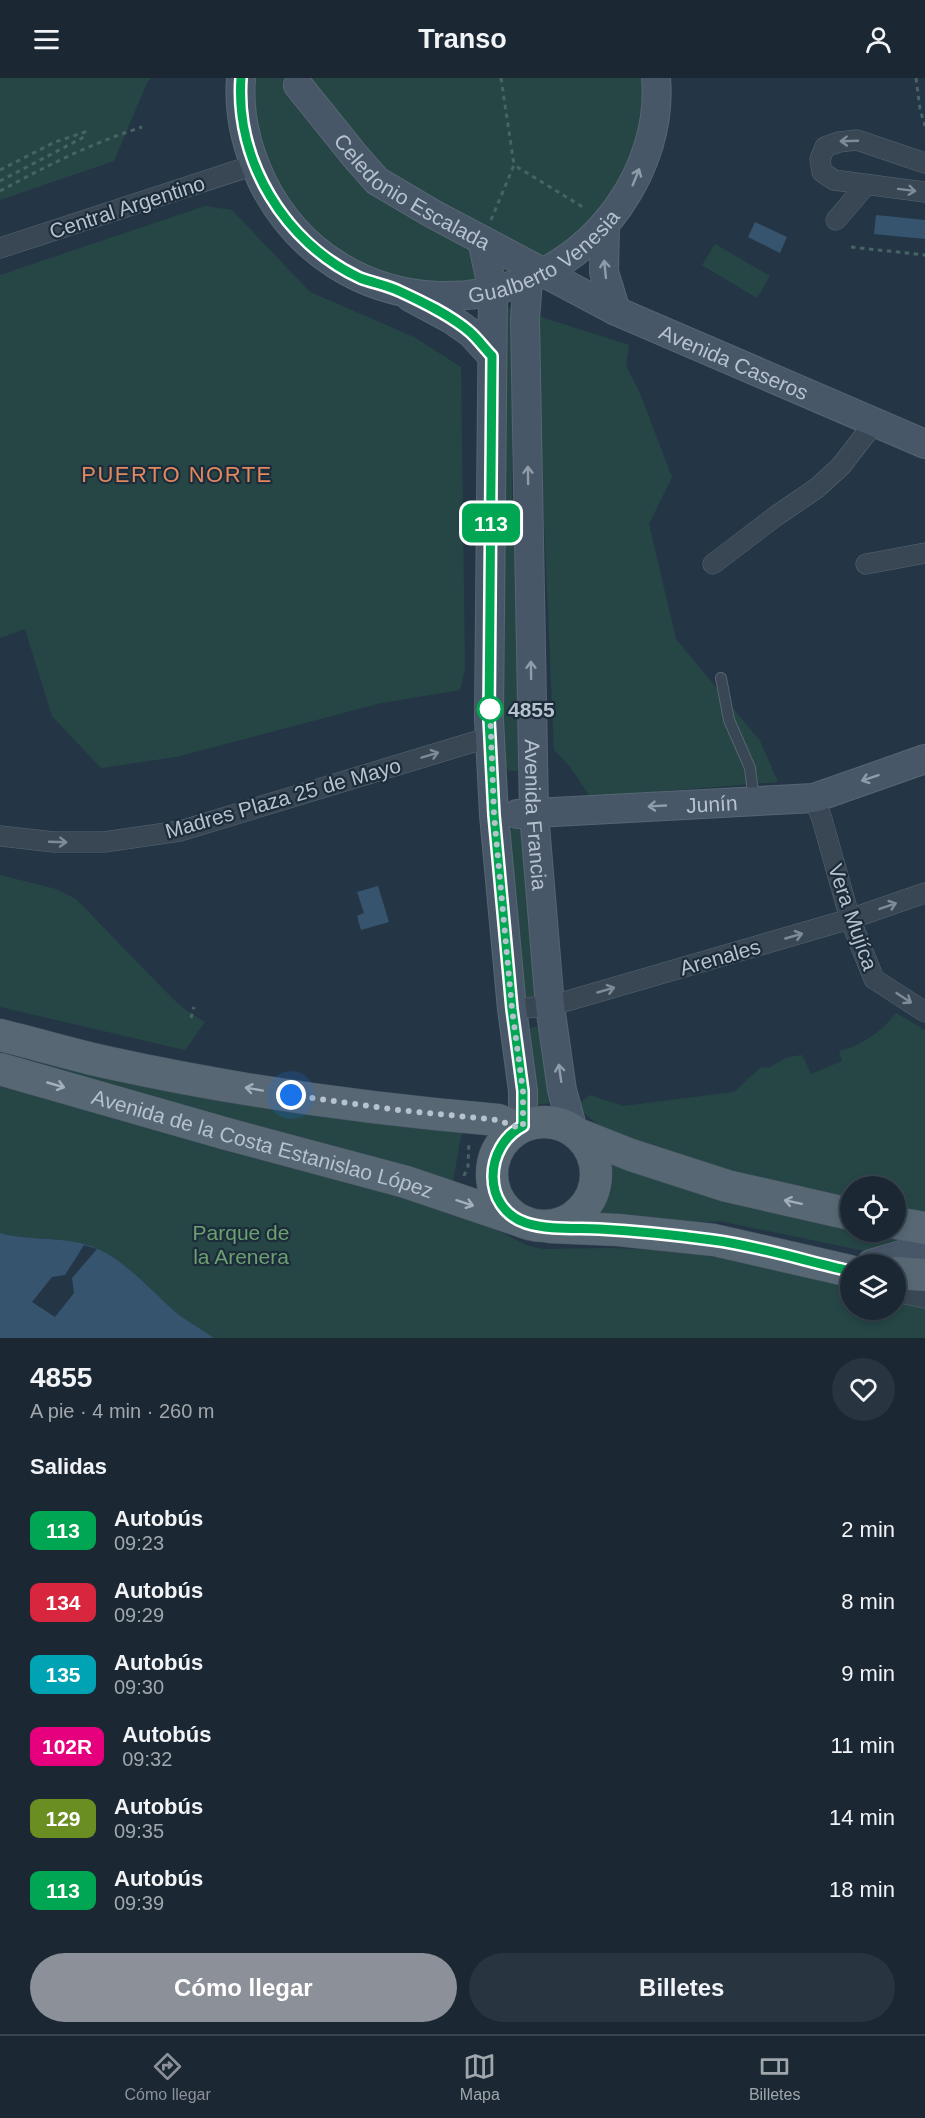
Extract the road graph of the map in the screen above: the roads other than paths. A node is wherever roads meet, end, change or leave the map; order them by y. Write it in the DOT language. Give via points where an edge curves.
graph roads {
  1 [pos="241,78"];
  2 [pos="656,78"];
  3 [pos="298,85"];
  4 [pos="925,163"];
  5 [pos="254,165"];
  6 [pos="866,185"];
  7 [pos="925,192"];
  8 [pos="836,220"];
  9 [pos="607,224"];
  10 [pos="482,240"];
  11 [pos="0,248"];
  12 [pos="537,277"];
  13 [pos="398,291"];
  14 [pos="493,292"];
  15 [pos="616,311"];
  16 [pos="492,356"];
  17 [pos="874,422"];
  18 [pos="925,444"];
  19 [pos="925,553"];
  20 [pos="713,564"];
  21 [pos="866,564"];
  22 [pos="722,678"];
  23 [pos="491,749"];
  24 [pos="533,758"];
  25 [pos="925,759"];
  26 [pos="814,798"];
  27 [pos="754,801"];
  28 [pos="534,813"];
  29 [pos="494,815"];
  30 [pos="0,836"];
  31 [pos="925,893"];
  32 [pos="850,919"];
  33 [pos="550,1006"];
  34 [pos="512,1009"];
  35 [pos="925,1012"];
  36 [pos="0,1035"];
  37 [pos="0,1069"];
  38 [pos="521,1127"];
  39 [pos="576,1132"];
  40 [pos="840,1212"];
  41 [pos="532,1224"];
  42 [pos="906,1225"];
  43 [pos="925,1228"];
  44 [pos="925,1248"];
  45 [pos="905,1254"];
  46 [pos="840,1269"];
  47 [pos="906,1274"];
  48 [pos="925,1275"];
  49 [pos="906,1294"];
  50 [pos="925,1298"];
  1 -- 5 [label="main road, Gualberto Venesia" via="244,130"];
  9 -- 2 [label="main road, Gualberto Venesia, one-way" via="632,188 650,143"];
  3 -- 10 [label="main road, Celedonio Escalada" via="377,181"];
  4 -- 6 [label="street, one-way" via="857,140 825,147 820,159 822,172 834,180"];
  5 -- 11 [label="street, Central Argentino"];
  5 -- 13 [label="main road, Gualberto Venesia" via="272,200 296,231 326,258 360,278"];
  6 -- 7 [label="street, one-way"];
  6 -- 8 [label="street"];
  9 -- 12 [label="main road, Gualberto Venesia" via="581,249"];
  15 -- 9 [label="main road, one-way" via="604,272"];
  10 -- 12 [label="main road, Celedonio Escalada"];
  10 -- 14 [label="main road, Avenida Francia"];
  12 -- 14 [label="main road, Gualberto Venesia"];
  12 -- 15 [label="main road, Avenida Caseros"];
  24 -- 12 [label="main road, Avenida Francia, one-way" via="525,318"];
  13 -- 14 [label="main road, Gualberto Venesia" via="426,296"];
  13 -- 16 [label="main road" via="451,319 471,333"];
  14 -- 16 [label="main road, Avenida Francia"];
  15 -- 17 [label="main road, Avenida Caseros"];
  16 -- 23 [label="main road, Avenida Francia"];
  17 -- 18 [label="main road, Avenida Caseros"];
  17 -- 20 [label="street" via="841,466 817,488"];
  19 -- 21 [label="street"];
  22 -- 27 [label="lane" via="729,720 750,768"];
  23 -- 24 [label="main road" via="498,778 506,784 524,779"];
  23 -- 29 [label="main road, Avenida Francia"];
  30 -- 23 [label="street, Madres Plaza 25 de Mayo, one-way" via="104,842 180,831"];
  24 -- 28 [label="main road, Avenida Francia"];
  25 -- 26 [label="main road, Junín, one-way"];
  26 -- 27 [label="main road, Junín"];
  26 -- 32 [label="street, Vera Mujíca"];
  27 -- 28 [label="main road, Junín, one-way"];
  28 -- 29 [label="main road, Junín"];
  28 -- 33 [label="main road, Avenida Francia"];
  29 -- 34 [label="main road, Avenida Francia"];
  32 -- 31 [label="street, Arenales, one-way"];
  33 -- 32 [label="street, Arenales, one-way"];
  32 -- 35 [label="street, Vera Mujíca, one-way" via="874,979"];
  33 -- 34 [label="street, Arenales"];
  39 -- 33 [label="main road, Avenida Francia, one-way" via="562,1090"];
  34 -- 38 [label="main road, Avenida Francia" via="523,1091"];
  38 -- 36 [label="main road, Avenida de la Costa Estanislao López, one-way" via="498,1120 332,1102 231,1085 110,1063"];
  37 -- 41 [label="main road, Avenida de la Costa Estanislao López, one-way" via="406,1182"];
  38 -- 39 [label="main road" via="540,1122"];
  38 -- 41 [label="main road" via="504,1141 495,1158 492,1177 496,1195 508,1211"];
  40 -- 39 [label="main road, one-way" via="728,1186 631,1155"];
  39 -- 41 [label="main road" via="596,1166 596,1185 588,1202 576,1216 559,1224"];
  41 -- 46 [label="main road, Avenida de la Costa Estanislao López" via="714,1240"];
  42 -- 43 [label="main road"];
  44 -- 45 [label="main road"];
  47 -- 48 [label="main road"];
  49 -- 50 [label="street"];
}
